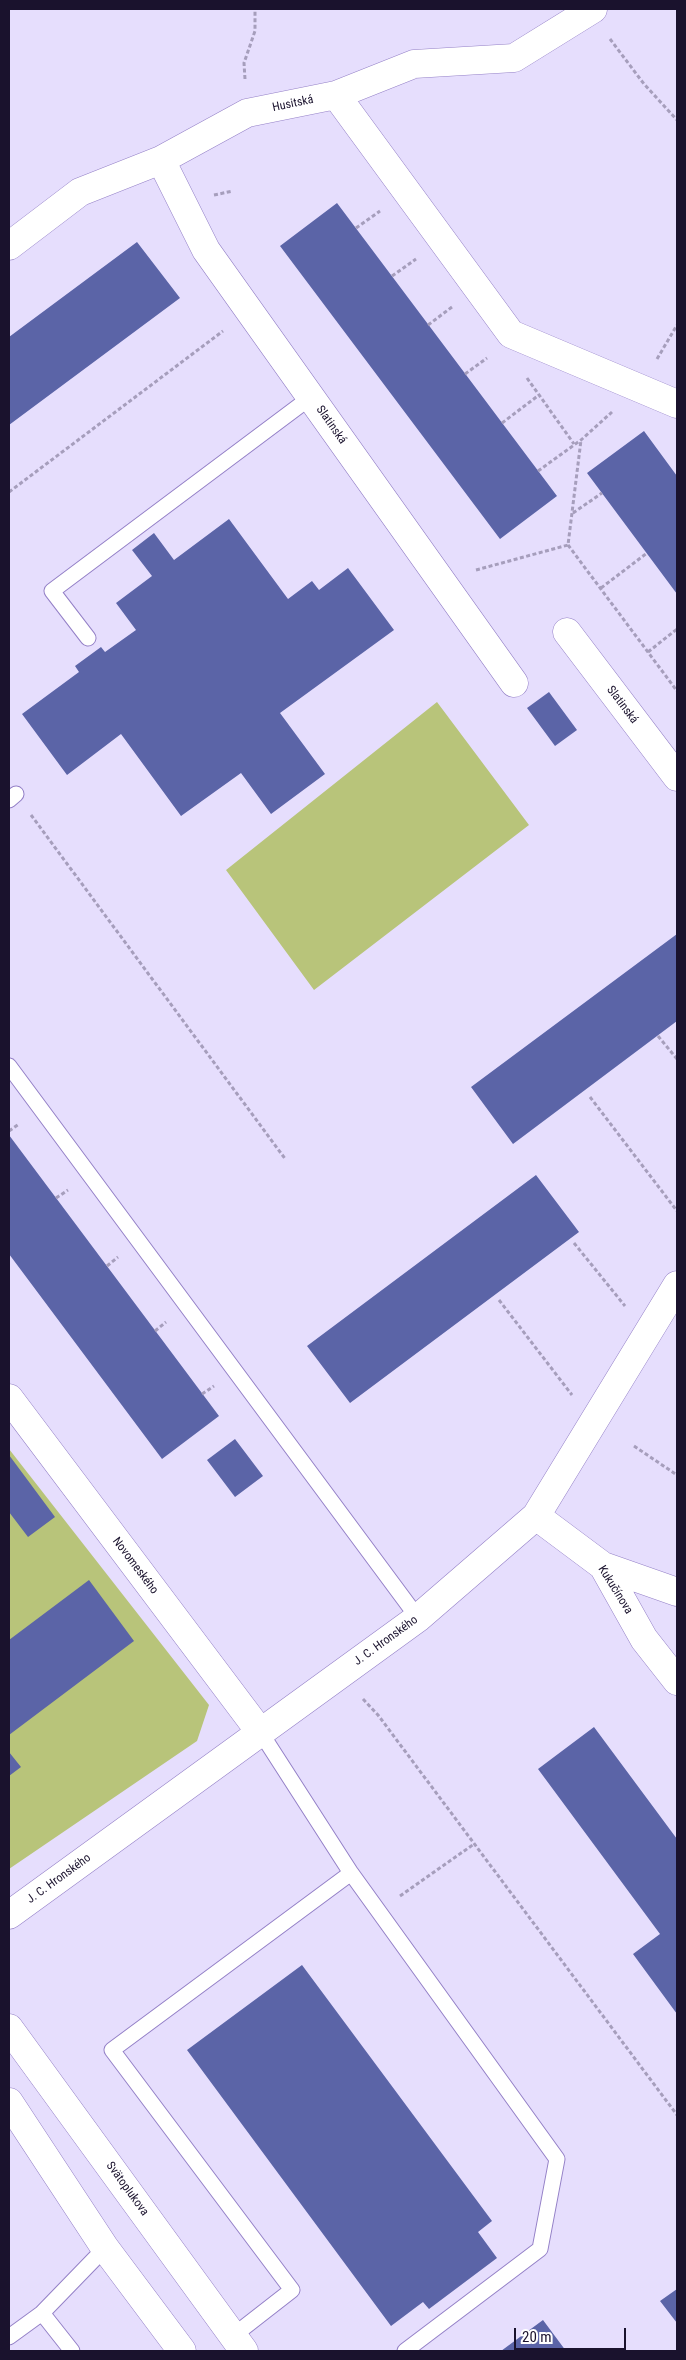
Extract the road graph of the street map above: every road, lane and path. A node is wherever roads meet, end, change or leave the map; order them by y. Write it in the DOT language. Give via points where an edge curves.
graph roads {
  1 [pos="255,9"];
  2 [pos="594,9"];
  3 [pos="610,38"];
  4 [pos="336,95"];
  5 [pos="247,113"];
  6 [pos="677,120"];
  7 [pos="161,160"];
  8 [pos="367,220"];
  9 [pos="356,228"];
  10 [pos="9,246"];
  11 [pos="403,268"];
  12 [pos="392,276"];
  13 [pos="250,311"];
  14 [pos="439,317"];
  15 [pos="428,325"];
  16 [pos="475,367"];
  17 [pos="523,373"];
  18 [pos="465,374"];
  19 [pos="539,394"];
  20 [pos="311,398"];
  21 [pos="677,404"];
  22 [pos="502,423"];
  23 [pos="581,440"];
  24 [pos="574,444"];
  25 [pos="549,463"];
  26 [pos="538,471"];
  27 [pos="9,492"];
  28 [pos="602,493"];
  29 [pos="572,513"];
  30 [pos="568,545"];
  31 [pos="647,553"];
  32 [pos="472,571"];
  33 [pos="601,588"];
  34 [pos="677,629"];
  35 [pos="567,632"];
  36 [pos="88,638"];
  37 [pos="648,652"];
  38 [pos="514,683"];
  39 [pos="677,691"];
  40 [pos="677,777"];
  41 [pos="12,797"];
  42 [pos="658,1036"];
  43 [pos="677,1059"];
  44 [pos="9,1066"];
  45 [pos="590,1097"];
  46 [pos="13,1128"];
  47 [pos="9,1131"];
  48 [pos="286,1160"];
  49 [pos="62,1194"];
  50 [pos="56,1198"];
  51 [pos="677,1211"];
  52 [pos="574,1243"];
  53 [pos="112,1261"];
  54 [pos="107,1266"];
  55 [pos="677,1285"];
  56 [pos="499,1300"];
  57 [pos="627,1308"];
  58 [pos="162,1326"];
  59 [pos="155,1331"];
  60 [pos="211,1389"];
  61 [pos="202,1394"];
  62 [pos="572,1396"];
  63 [pos="9,1398"];
  64 [pos="634,1446"];
  65 [pos="677,1475"];
  66 [pos="536,1516"];
  67 [pos="603,1566"];
  68 [pos="677,1592"];
  69 [pos="418,1618"];
  70 [pos="341,1674"];
  71 [pos="677,1681"];
  72 [pos="261,1733"];
  73 [pos="474,1844"];
  74 [pos="351,1873"];
  75 [pos="378,1910"];
  76 [pos="9,1915"];
  77 [pos="9,2028"];
  78 [pos="9,2102"];
  79 [pos="677,2115"];
  80 [pos="105,2248"];
  81 [pos="42,2313"];
  82 [pos="9,2337"];
  83 [pos="239,2343"];
  84 [pos="72,2351"];
  85 [pos="182,2351"];
  86 [pos="405,2351"];
  1 -- 5 [label="path" via="255,31 244,63"];
  2 -- 4 [label="street, Husitská" via="514,58 414,64"];
  3 -- 6 [label="path" via="644,84"];
  4 -- 5 [label="street, Husitská"];
  4 -- 21 [label="street" via="511,334"];
  5 -- 7 [label="street, Husitská"];
  7 -- 10 [label="street, Husitská" via="80,192"];
  7 -- 13 [label="street, Slatinská" via="206,250"];
  8 -- 9 [label="path"];
  11 -- 12 [label="path"];
  13 -- 20 [label="street, Slatinská"];
  13 -- 27 [label="path"];
  14 -- 15 [label="path"];
  16 -- 18 [label="path"];
  17 -- 19 [label="path"];
  19 -- 22 [label="path"];
  19 -- 24 [label="path"];
  20 -- 36 [label="lane" via="52,591"];
  20 -- 38 [label="street, Slatinská"];
  23 -- 29 [label="path"];
  25 -- 26 [label="path"];
  28 -- 29 [label="path"];
  29 -- 30 [label="path"];
  30 -- 32 [label="path"];
  30 -- 33 [label="path"];
  31 -- 33 [label="path"];
  33 -- 37 [label="path"];
  34 -- 37 [label="path"];
  35 -- 40 [label="street, Slatinská"];
  37 -- 39 [label="path"];
  41 -- 48 [label="path"];
  42 -- 43 [label="path"];
  44 -- 69 [label="lane"];
  45 -- 51 [label="path"];
  46 -- 47 [label="path"];
  49 -- 50 [label="path"];
  52 -- 57 [label="path"];
  53 -- 54 [label="path"];
  55 -- 66 [label="street, J. C. Hronského"];
  56 -- 62 [label="path"];
  58 -- 59 [label="path"];
  60 -- 61 [label="path"];
  63 -- 72 [label="street, Novomeského"];
  64 -- 65 [label="path"];
  66 -- 67 [label="street, Kukučínova"];
  66 -- 69 [label="street, J. C. Hronského"];
  67 -- 68 [label="street"];
  67 -- 71 [label="street, Kukučínova" via="644,1639"];
  69 -- 70 [label="street, J. C. Hronského"];
  70 -- 72 [label="street, J. C. Hronského"];
  70 -- 73 [label="path" via="378,1715"];
  72 -- 74 [label="lane"];
  72 -- 76 [label="street, J. C. Hronského"];
  73 -- 75 [label="path"];
  73 -- 79 [label="path"];
  74 -- 75 [label="lane"];
  74 -- 83 [label="lane" via="112,2050 292,2290"];
  75 -- 86 [label="lane" via="557,2158 540,2249"];
  77 -- 83 [label="street, Svätoplukova"];
  78 -- 80 [label="street"];
  80 -- 81 [label="lane"];
  80 -- 85 [label="street"];
  81 -- 82 [label="lane"];
  81 -- 84 [label="lane"];
}
